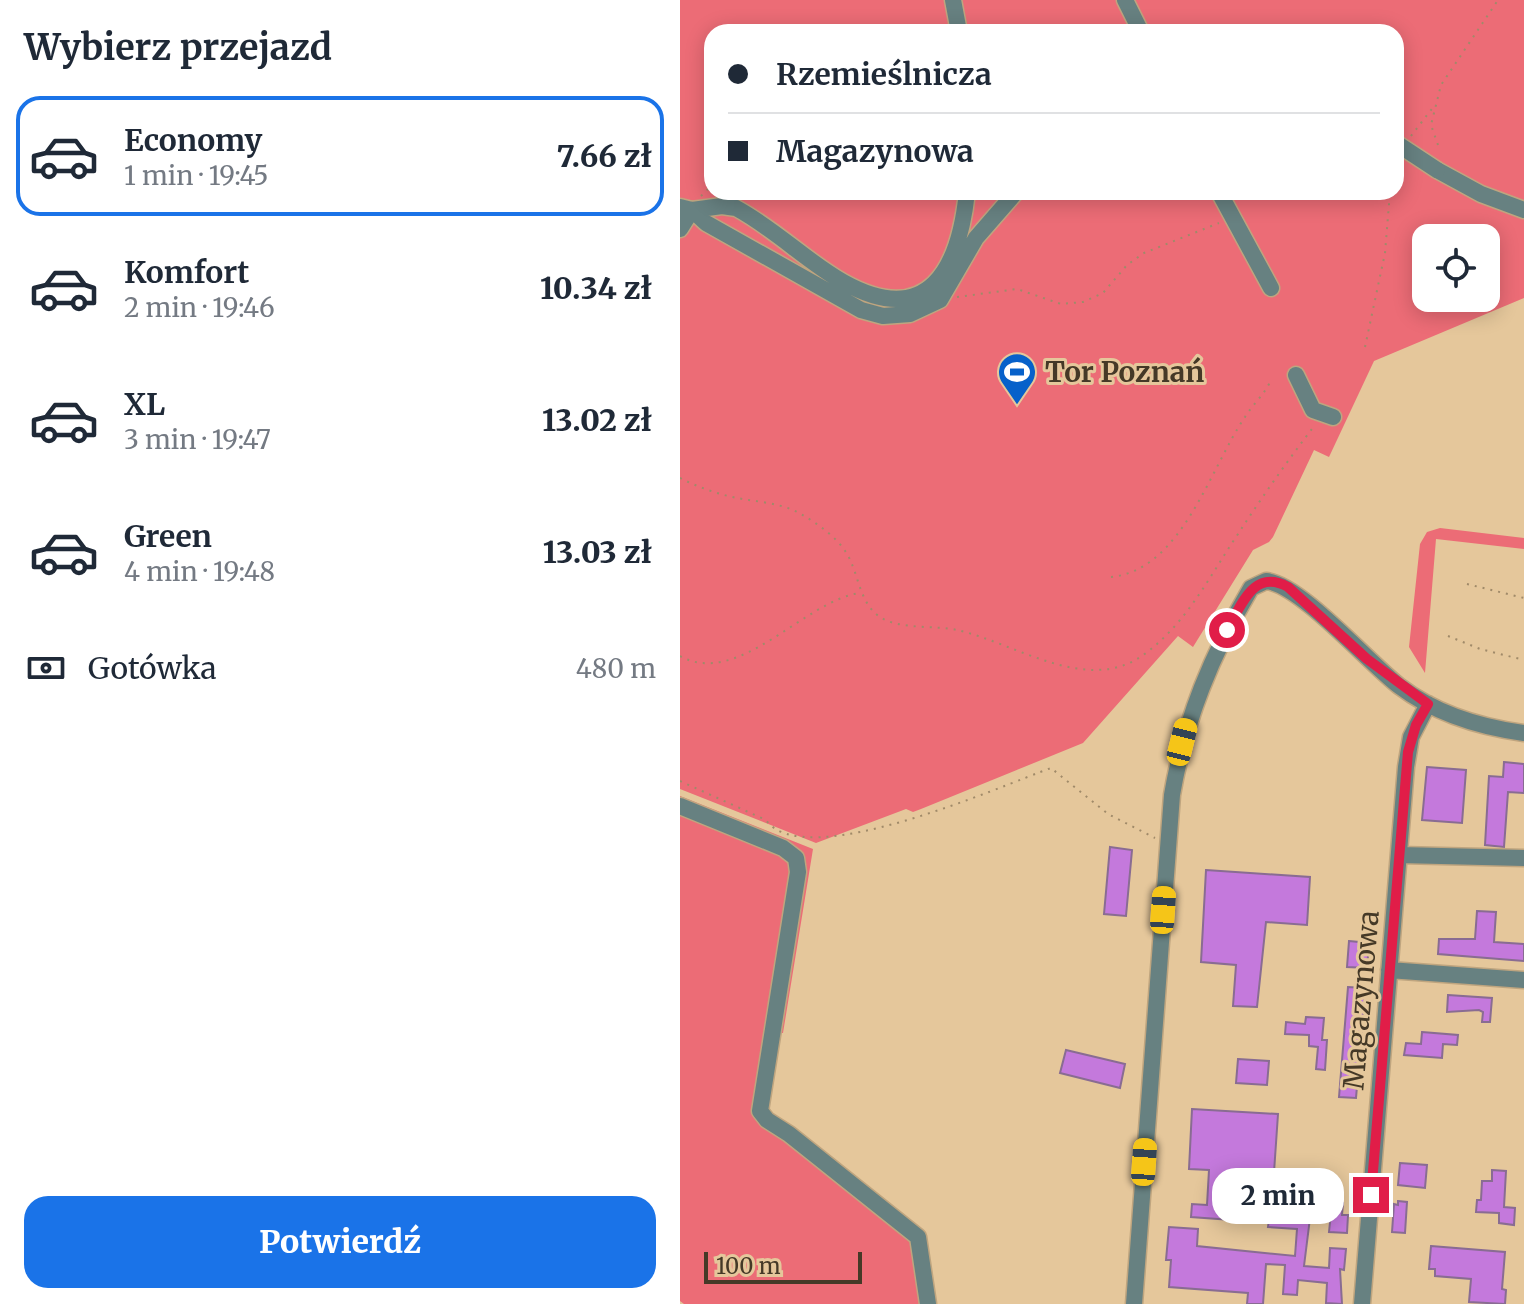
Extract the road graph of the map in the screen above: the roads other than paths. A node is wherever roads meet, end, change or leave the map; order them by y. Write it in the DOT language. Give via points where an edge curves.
graph roads {
  1 [pos="953,0"];
  2 [pos="1125,0"];
  3 [pos="953,24"];
  4 [pos="1137,24"];
  5 [pos="1404,141"];
  6 [pos="966,200"];
  7 [pos="1009,200"];
  8 [pos="1223,200"];
  9 [pos="686,208"];
  10 [pos="1524,210"];
  11 [pos="680,229"];
  12 [pos="1271,288"];
  13 [pos="1296,375"];
  14 [pos="1328,416"];
  15 [pos="1428,704"];
  16 [pos="1524,733"];
  17 [pos="680,806"];
  18 [pos="1400,855"];
  19 [pos="1524,858"];
  20 [pos="1389,970"];
  21 [pos="1524,980"];
  22 [pos="928,1304"];
  23 [pos="1134,1304"];
  24 [pos="1362,1304"];
  1 -- 3 [label="street"];
  2 -- 4 [label="street"];
  5 -- 10 [label="street, bridge" via="1437,170"];
  6 -- 9 [label="street" via="961,237 947,271 927,290 899,300 843,282 736,208"];
  7 -- 9 [label="street" via="976,238 940,300 910,314 883,316 861,310"];
  8 -- 12 [label="street"];
  9 -- 11 [label="street"];
  13 -- 14 [label="street" via="1306,402"];
  15 -- 16 [label="street" via="1480,726"];
  15 -- 18 [label="street, Magazynowa" via="1408,752"];
  15 -- 23 [label="street" via="1278,582 1259,582 1251,588 1218,647 1186,725 1172,795"];
  17 -- 22 [label="street" via="796,858 760,1111 918,1237"];
  18 -- 19 [label="street"];
  18 -- 20 [label="street, Magazynowa"];
  20 -- 21 [label="street"];
  20 -- 24 [label="street, Magazynowa"];
}
